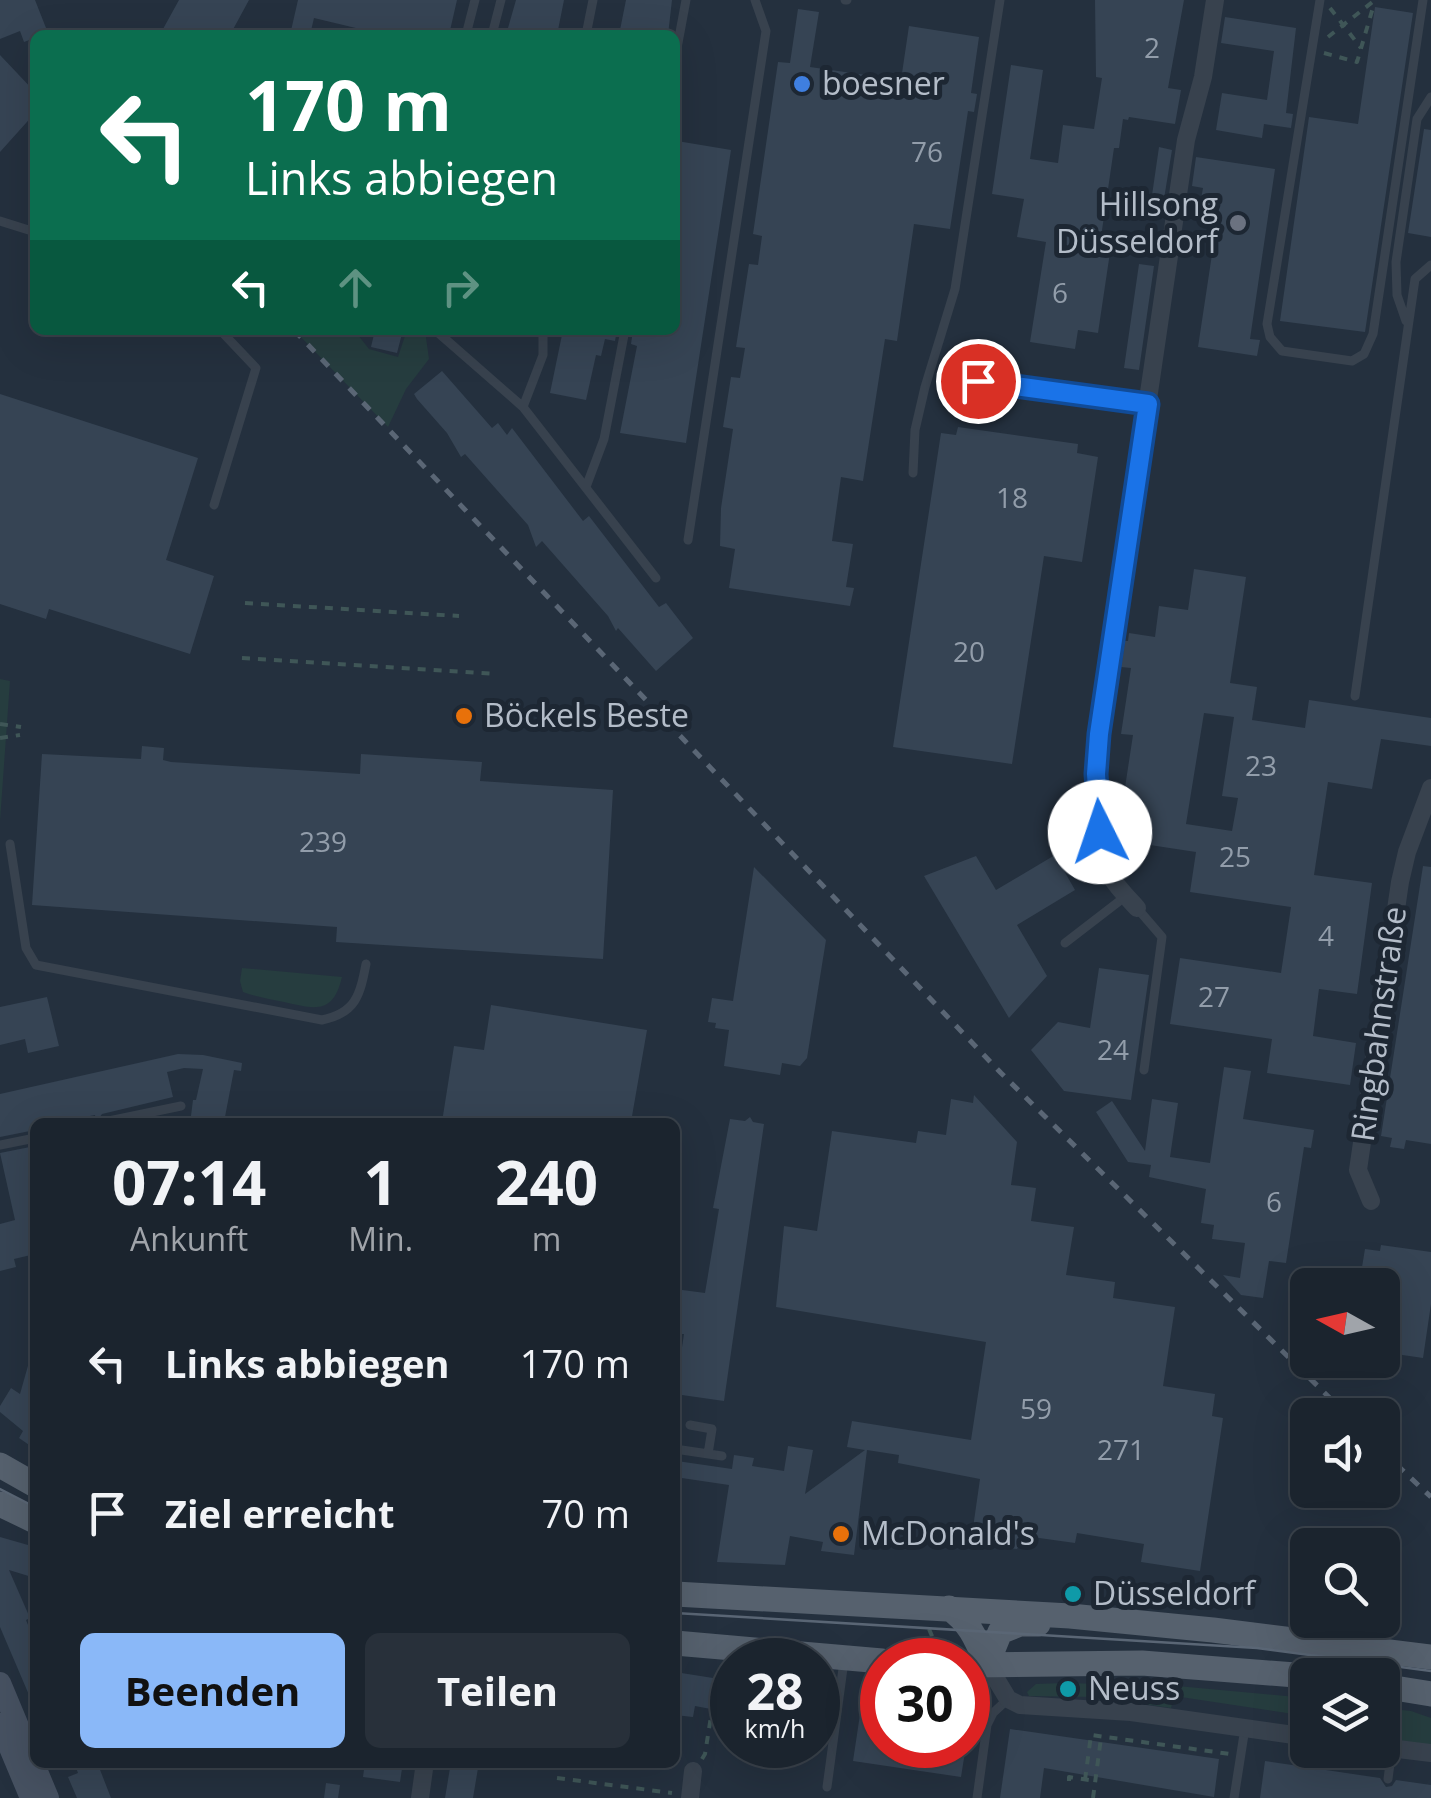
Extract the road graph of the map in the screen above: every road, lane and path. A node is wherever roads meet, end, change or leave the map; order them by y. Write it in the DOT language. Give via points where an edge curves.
graph roads {
  1 [pos="475,0"];
  2 [pos="501,0"];
  3 [pos="593,0"];
  4 [pos="686,0"];
  5 [pos="755,0"];
  6 [pos="1000,0"];
  7 [pos="1214,0"];
  8 [pos="1322,0"];
  9 [pos="1423,0"];
  10 [pos="1375,2"];
  11 [pos="1343,25"];
  12 [pos="467,30"];
  13 [pos="493,30"];
  14 [pos="587,30"];
  15 [pos="680,32"];
  16 [pos="1361,48"];
  17 [pos="1312,49"];
  18 [pos="1431,96"];
  19 [pos="0,222"];
  20 [pos="30,231"];
  21 [pos="1431,265"];
  22 [pos="1408,326"];
  23 [pos="225,335"];
  24 [pos="441,335"];
  25 [pos="543,335"];
  26 [pos="623,335"];
  27 [pos="978,381"];
  28 [pos="1148,404"];
  29 [pos="523,407"];
  30 [pos="912,473"];
  31 [pos="586,486"];
  32 [pos="214,505"];
  33 [pos="688,540"];
  34 [pos="656,578"];
  35 [pos="245,603"];
  36 [pos="459,616"];
  37 [pos="242,658"];
  38 [pos="497,674"];
  39 [pos="1354,696"];
  40 [pos="0,724"];
  41 [pos="20,728"];
  42 [pos="20,736"];
  43 [pos="0,738"];
  44 [pos="1431,788"];
  45 [pos="10,844"];
  46 [pos="1132,902"];
  47 [pos="1064,942"];
  48 [pos="366,964"];
  49 [pos="1144,1070"];
  50 [pos="181,1106"];
  51 [pos="123,1118"];
  52 [pos="30,1139"];
  53 [pos="0,1145"];
  54 [pos="1371,1201"];
  55 [pos="690,1426"];
  56 [pos="680,1451"];
  57 [pos="708,1454"];
  58 [pos="722,1456"];
  59 [pos="0,1465"];
  60 [pos="30,1482"];
  61 [pos="4,1507"];
  62 [pos="30,1519"];
  63 [pos="680,1594"];
  64 [pos="920,1606"];
  65 [pos="949,1608"];
  66 [pos="1070,1616"];
  67 [pos="933,1638"];
  68 [pos="973,1638"];
  69 [pos="680,1644"];
  70 [pos="990,1646"];
  71 [pos="710,1647"];
  72 [pos="1431,1657"];
  73 [pos="840,1659"];
  74 [pos="845,1659"];
  75 [pos="860,1660"];
  76 [pos="990,1664"];
  77 [pos="1290,1675"];
  78 [pos="990,1678"];
  79 [pos="0,1683"];
  80 [pos="1400,1689"];
  81 [pos="1431,1694"];
  82 [pos="1008,1699"];
  83 [pos="1105,1710"];
  84 [pos="710,1721"];
  85 [pos="0,1724"];
  86 [pos="1245,1728"];
  87 [pos="1290,1734"];
  88 [pos="1102,1736"];
  89 [pos="1400,1749"];
  90 [pos="1431,1753"];
  91 [pos="30,1755"];
  92 [pos="1241,1756"];
  93 [pos="35,1768"];
  94 [pos="424,1768"];
  95 [pos="1388,1768"];
  96 [pos="693,1771"];
  97 [pos="558,1778"];
  98 [pos="1388,1779"];
  99 [pos="1085,1780"];
  100 [pos="1069,1781"];
  101 [pos="1095,1781"];
  102 [pos="827,1787"];
  103 [pos="690,1797"];
  104 [pos="31,1798"];
  105 [pos="48,1798"];
  106 [pos="420,1798"];
  107 [pos="977,1798"];
  108 [pos="1095,1798"];
  109 [pos="1234,1798"];
  1 -- 12 [label="lane"];
  2 -- 13 [label="lane"];
  3 -- 14 [label="lane"];
  4 -- 15 [label="lane"];
  5 -- 33 [label="lane" via="766,32"];
  6 -- 30 [label="lane" via="955,289 925,387"];
  7 -- 28 [label="street" via="1186,140"];
  8 -- 11 [label="path"];
  8 -- 17 [label="lane"];
  9 -- 17 [label="lane" via="1373,334 1364,354 1352,361 1282,351 1267,324"];
  10 -- 11 [label="path"];
  10 -- 16 [label="path"];
  11 -- 16 [label="path"];
  11 -- 17 [label="path"];
  16 -- 17 [label="path" via="1356,62"];
  18 -- 22 [label="lane" via="1417,119 1396,262 1397,295"];
  19 -- 20 [label="lane"];
  21 -- 22 [label="lane" via="1415,279"];
  22 -- 39 [label="lane"];
  23 -- 32 [label="lane" via="256,368"];
  24 -- 29 [label="lane"];
  25 -- 29 [label="lane" via="543,355"];
  26 -- 31 [label="lane" via="604,439"];
  27 -- 28 [label="lane"];
  28 -- 46 [label="street" via="1096,774 1102,852 1111,877"];
  29 -- 31 [label="lane"];
  31 -- 34 [label="lane"];
  35 -- 36 [label="path"];
  37 -- 38 [label="path"];
  40 -- 41 [label="path"];
  42 -- 43 [label="path"];
  44 -- 54 [label="street, Ringbahnstraße" via="1400,882 1363,1132 1358,1170"];
  45 -- 48 [label="lane" via="26,948 36,965 322,1020 350,1007"];
  46 -- 47 [label="lane"];
  46 -- 49 [label="lane" via="1162,938"];
  50 -- 51 [label="lane"];
  52 -- 53 [label="lane"];
  55 -- 57 [label="lane" via="712,1429"];
  56 -- 57 [label="lane"];
  57 -- 58 [label="lane"];
  59 -- 60 [label="main road"];
  61 -- 62 [label="main road"];
  63 -- 64 [label="main road"];
  64 -- 65 [label="main road"];
  64 -- 67 [label="path"];
  65 -- 66 [label="main road"];
  65 -- 68 [label="main road"];
  66 -- 70 [label="main road" via="1009,1626"];
  66 -- 72 [label="main road"];
  69 -- 71 [label="main road"];
  73 -- 74 [label="main road"];
  74 -- 75 [label="main road"];
  74 -- 102 [label="lane"];
  76 -- 77 [label="main road" via="1142,1663"];
  78 -- 82 [label="street"];
  79 -- 91 [label="main road"];
  80 -- 81 [label="main road"];
  82 -- 83 [label="street" via="1036,1708"];
  82 -- 107 [label="lane" via="988,1725"];
  83 -- 86 [label="street"];
  83 -- 88 [label="path"];
  84 -- 96 [label="path" via="705,1754"];
  85 -- 104 [label="main road"];
  86 -- 87 [label="street"];
  86 -- 92 [label="lane"];
  88 -- 92 [label="path"];
  88 -- 99 [label="path" via="1091,1735"];
  88 -- 101 [label="path"];
  89 -- 90 [label="street"];
  92 -- 109 [label="lane"];
  93 -- 105 [label="main road"];
  94 -- 106 [label="street"];
  95 -- 98 [label="lane"];
  96 -- 103 [label="street"];
  97 -- 103 [label="path"];
  99 -- 100 [label="path"];
  99 -- 101 [label="path"];
  101 -- 108 [label="path"];
}
